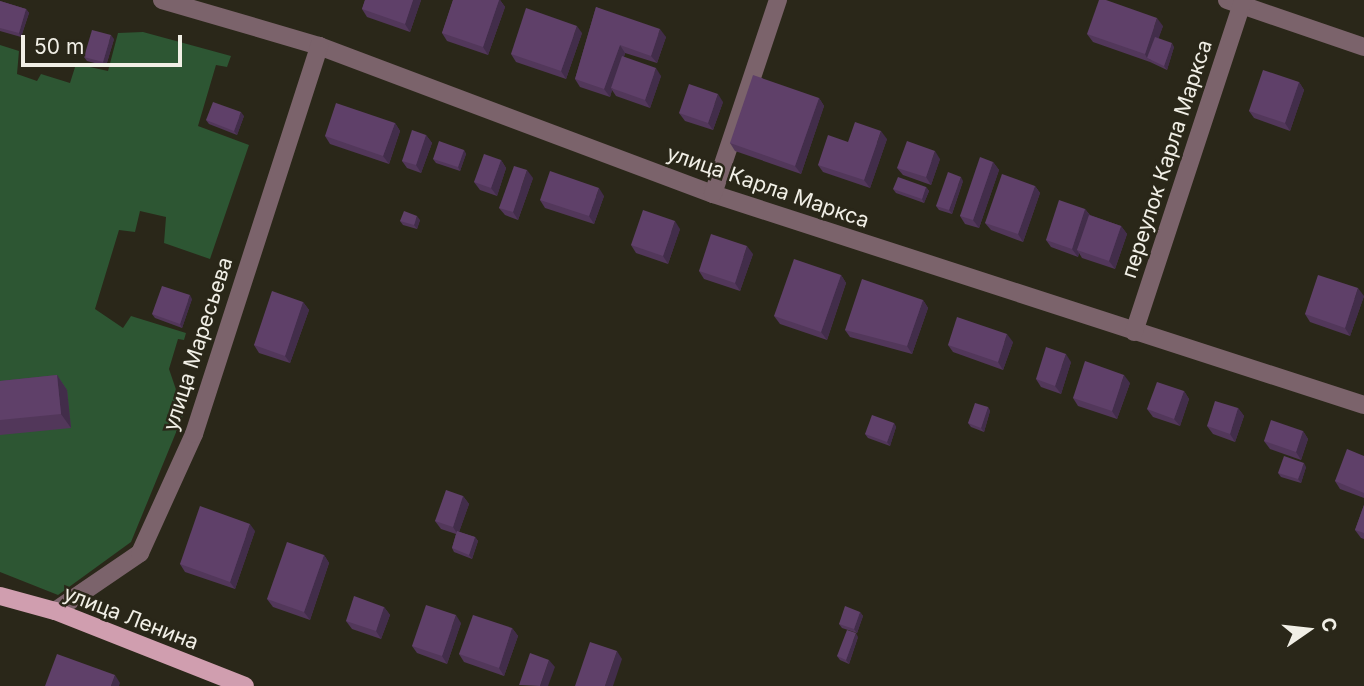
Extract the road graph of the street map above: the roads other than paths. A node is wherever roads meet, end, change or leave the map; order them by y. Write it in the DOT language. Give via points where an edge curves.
graph roads {
  1 [pos="162,0"];
  2 [pos="778,0"];
  3 [pos="1237,2"];
  4 [pos="319,46"];
  5 [pos="1364,47"];
  6 [pos="713,194"];
  7 [pos="1134,332"];
  8 [pos="1364,405"];
  9 [pos="0,596"];
  10 [pos="55,611"];
  11 [pos="245,686"];
  1 -- 4 [label="street, улица Карла Маркса"];
  2 -- 6 [label="street"];
  3 -- 5 [label="street"];
  3 -- 7 [label="street, переулок Карла Маркса"];
  4 -- 6 [label="street, улица Карла Маркса"];
  4 -- 10 [label="street, улица Маресьева" via="194,434 140,553"];
  6 -- 7 [label="street, улица Карла Маркса"];
  7 -- 8 [label="street, улица Карла Маркса"];
  9 -- 10 [label="main road, улица Ленина"];
  10 -- 11 [label="main road, улица Ленина"];
}
